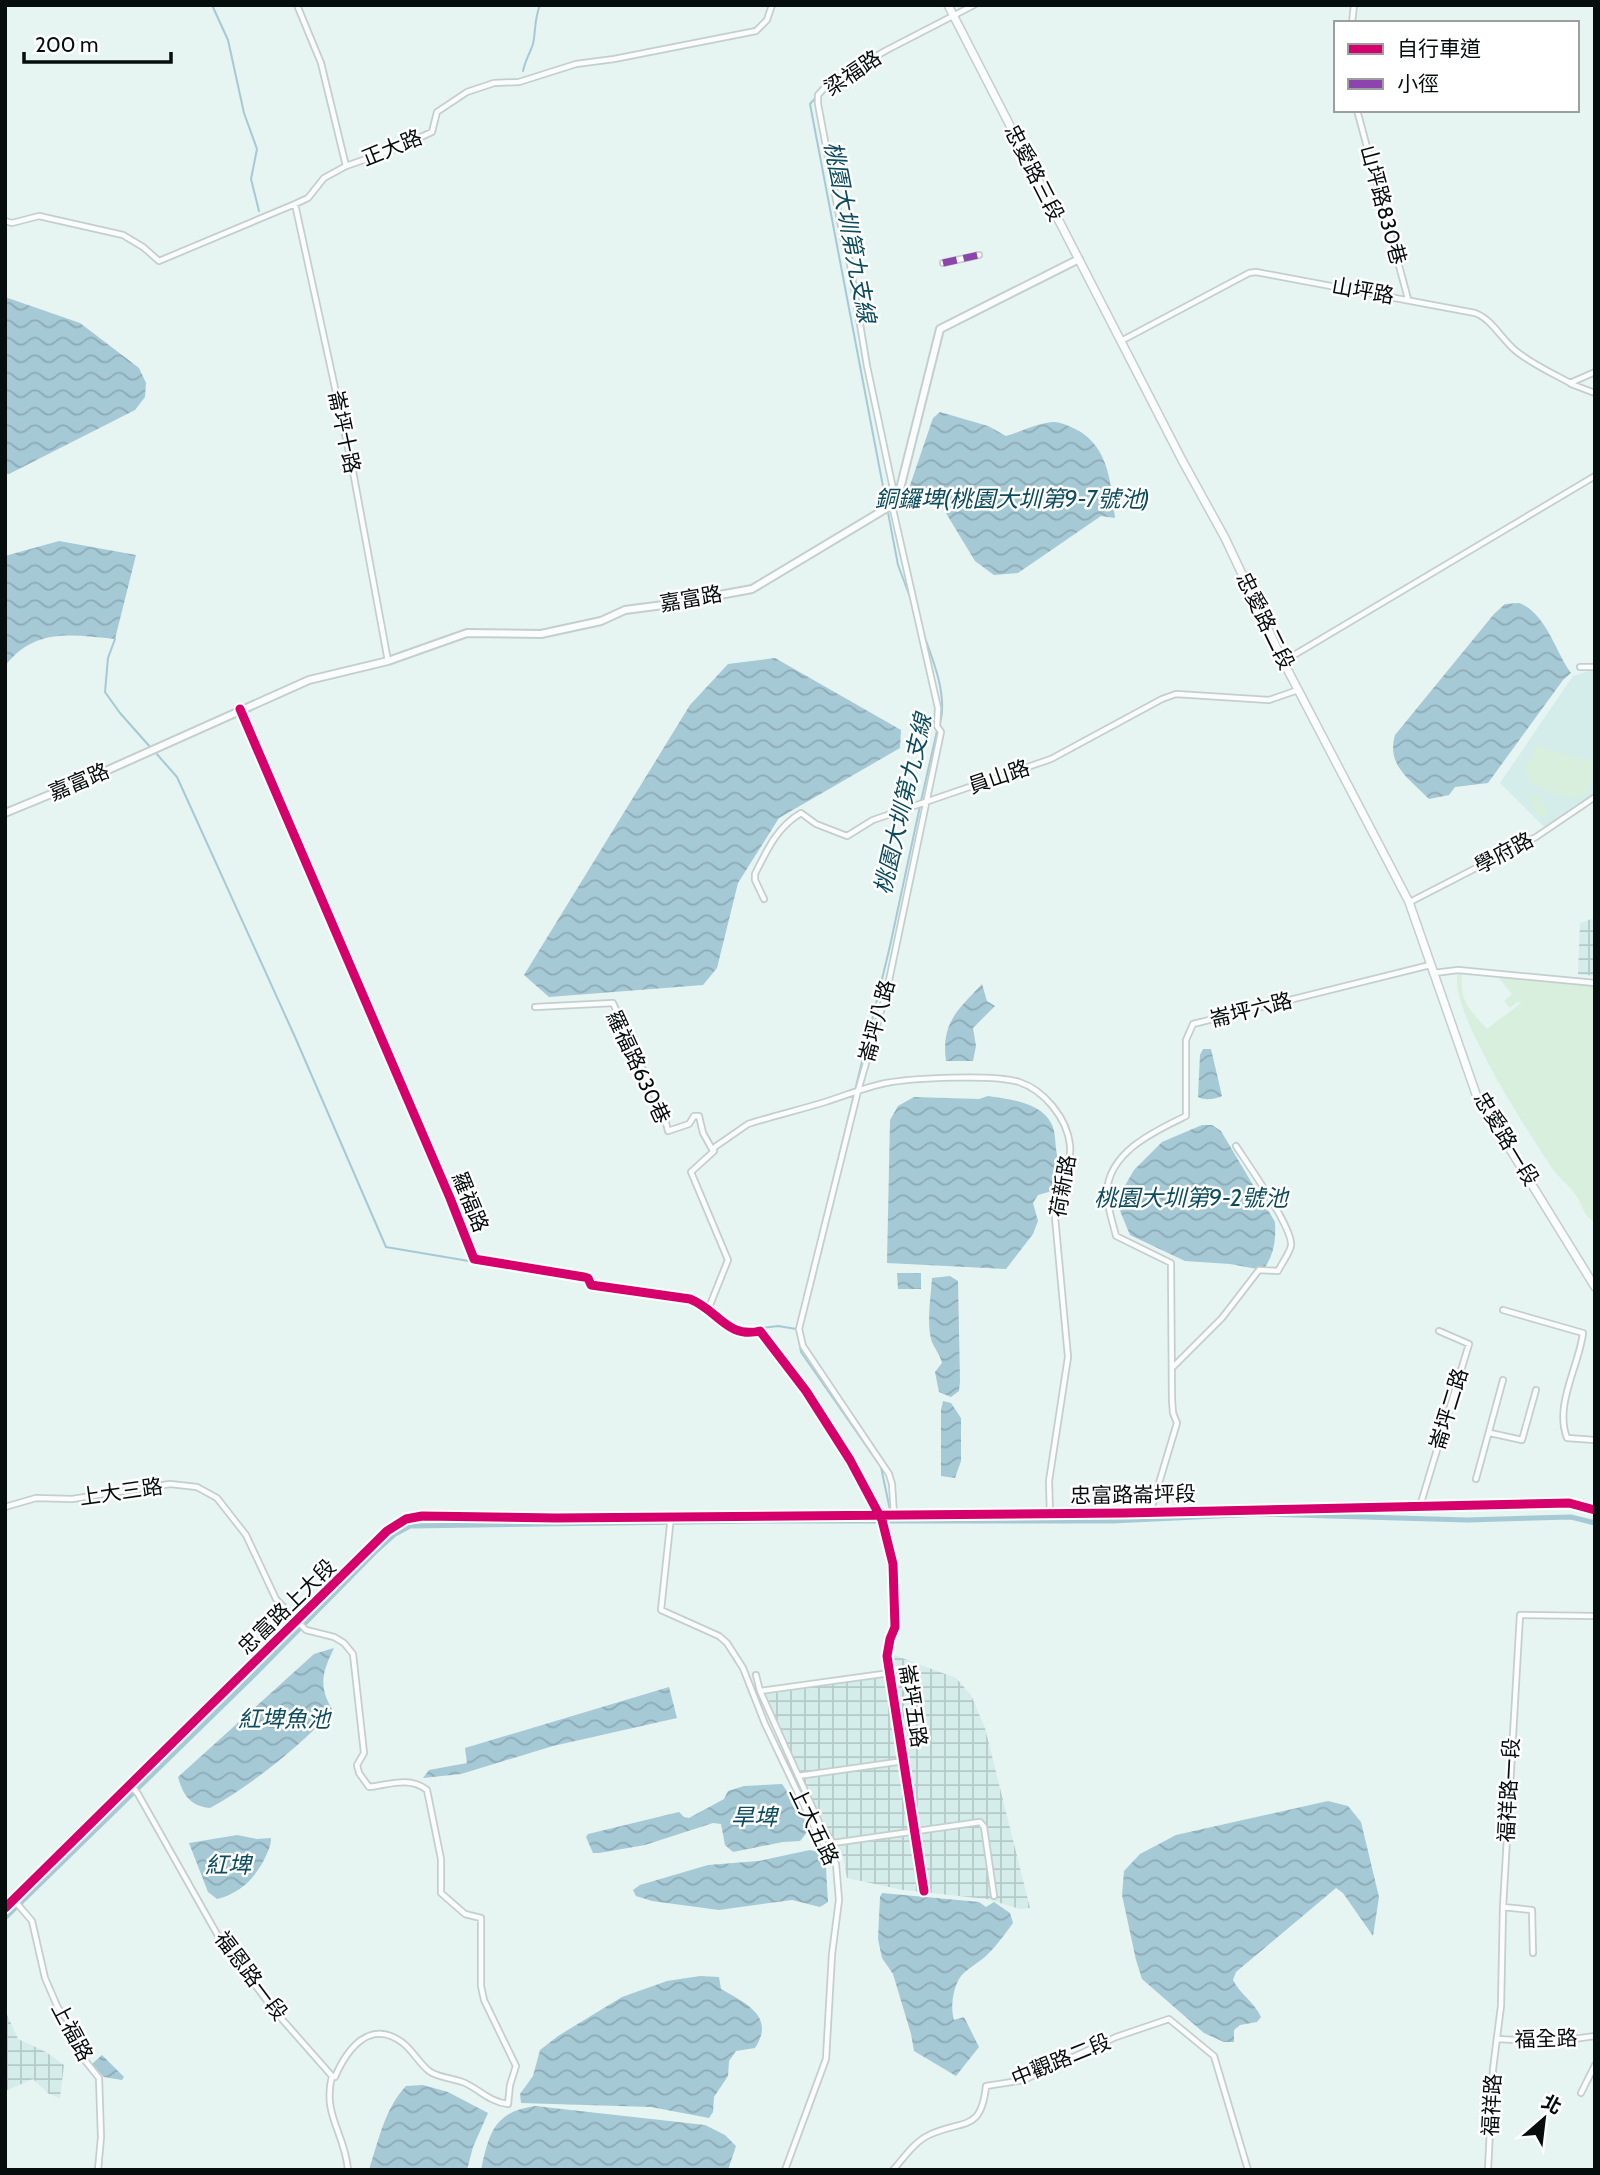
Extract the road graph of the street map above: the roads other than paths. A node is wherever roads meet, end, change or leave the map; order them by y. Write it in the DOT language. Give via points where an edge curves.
graph roads {
  1 [pos="297,5"];
  2 [pos="772,5"];
  3 [pos="974,5"];
  4 [pos="952,12"];
  5 [pos="1358,112"];
  6 [pos="346,166"];
  7 [pos="295,204"];
  8 [pos="5,221"];
  9 [pos="979,255"];
  10 [pos="1079,259"];
  11 [pos="943,263"];
  12 [pos="1408,299"];
  13 [pos="1120,341"];
  14 [pos="1595,372"];
  15 [pos="1570,383"];
  16 [pos="1595,393"];
  17 [pos="1595,476"];
  18 [pos="894,502"];
  19 [pos="388,661"];
  20 [pos="1283,662"];
  21 [pos="1580,667"];
  22 [pos="1595,667"];
  23 [pos="1298,689"];
  24 [pos="240,709"];
  25 [pos="1595,797"];
  26 [pos="925,803"];
  27 [pos="5,813"];
  28 [pos="764,899"];
  29 [pos="1409,902"];
  30 [pos="1431,965"];
  31 [pos="1434,973"];
  32 [pos="1595,983"];
  33 [pos="535,1007"];
  34 [pos="858,1091"];
  35 [pos="1236,1146"];
  36 [pos="712,1149"];
  37 [pos="1595,1287"];
  38 [pos="708,1310"];
  39 [pos="1503,1310"];
  40 [pos="1439,1331"];
  41 [pos="1172,1368"];
  42 [pos="1503,1380"];
  43 [pos="1535,1390"];
  44 [pos="1490,1433"];
  45 [pos="1595,1440"];
  46 [pos="1476,1479"];
  47 [pos="1420,1506"];
  48 [pos="5,1507"];
  49 [pos="1595,1510"];
  50 [pos="1150,1513"];
  51 [pos="1050,1514"];
  52 [pos="894,1515"];
  53 [pos="671,1517"];
  54 [pos="880,1518"];
  55 [pos="1595,1616"];
  56 [pos="297,1621"];
  57 [pos="890,1674"];
  58 [pos="756,1675"];
  59 [pos="760,1691"];
  60 [pos="904,1761"];
  61 [pos="798,1776"];
  62 [pos="132,1787"];
  63 [pos="916,1833"];
  64 [pos="828,1838"];
  65 [pos="826,1847"];
  66 [pos="924,1891"];
  67 [pos="994,1896"];
  68 [pos="15,1902"];
  69 [pos="1503,1907"];
  70 [pos="5,1908"];
  71 [pos="1533,1953"];
  72 [pos="1595,2036"];
  73 [pos="1497,2039"];
  74 [pos="1595,2065"];
  75 [pos="332,2076"];
  76 [pos="1581,2093"];
  77 [pos="98,2170"];
  78 [pos="348,2170"];
  79 [pos="785,2170"];
  80 [pos="893,2170"];
  81 [pos="1248,2170"];
  82 [pos="1489,2170"];
  1 -- 6 [label="street" via="321,63"];
  2 -- 6 [label="street, 正大路" via="767,20 756,31 576,64 467,92 437,112 432,132"];
  3 -- 4 [label="street"];
  4 -- 10 [label="main road, 忠愛路三段"];
  4 -- 18 [label="street, 梁福路" via="818,95"];
  5 -- 12 [label="street, 山坪路830巷"];
  6 -- 7 [label="street, 正大路" via="324,178 309,198"];
  7 -- 8 [label="street, 正大路" via="159,261 123,235 39,216"];
  7 -- 19 [label="street, 崙坪十路"];
  9 -- 11 [label="street"];
  10 -- 13 [label="main road, 忠愛路三段"];
  10 -- 18 [label="street" via="940,328"];
  12 -- 13 [label="street, 山坪路" via="1249,273"];
  12 -- 15 [label="street, 山坪路" via="1484,317 1517,352"];
  13 -- 20 [label="main road, 忠愛路二段" via="1225,538"];
  14 -- 15 [label="street"];
  15 -- 16 [label="street"];
  17 -- 20 [label="street"];
  18 -- 19 [label="street, 嘉富路" via="752,589 625,610 601,621 541,634 467,633"];
  18 -- 26 [label="street, 崙坪八路" via="941,732"];
  19 -- 24 [label="street, 嘉富路" via="309,680"];
  20 -- 23 [label="main road, 忠愛路二段"];
  21 -- 22 [label="street"];
  23 -- 26 [label="street, 員山路" via="1269,700 1176,694 1052,759"];
  23 -- 29 [label="main road, 忠愛路二段"];
  24 -- 27 [label="street, 嘉富路"];
  24 -- 38 [label="street, 羅福路" via="474,1259 690,1299"];
  25 -- 29 [label="street, 學府路" via="1536,837"];
  26 -- 28 [label="street, 員山路" via="863,824 847,836 801,813 773,838 755,874"];
  26 -- 34 [label="street, 崙坪八路" via="887,990"];
  29 -- 30 [label="main road, 忠愛路一段"];
  30 -- 31 [label="main road, 忠愛路一段"];
  30 -- 41 [label="street, 崙坪六路" via="1194,1024 1186,1040 1186,1116 1148,1134 1118,1162 1107,1194 1116,1236 1171,1263"];
  31 -- 32 [label="street" via="1458,970"];
  31 -- 37 [label="main road, 忠愛路一段" via="1476,1094"];
  33 -- 36 [label="street, 羅福路630巷" via="613,1003 668,1131 699,1116"];
  34 -- 36 [label="street, 荷新路" via="748,1124"];
  34 -- 51 [label="street, 荷新路" via="924,1079 1020,1082 1048,1102 1067,1132 1068,1175 1055,1217 1068,1357 1049,1481"];
  34 -- 52 [label="street, 崙坪八路" via="799,1329 803,1346 889,1474"];
  35 -- 41 [label="street" via="1272,1201 1290,1248 1278,1271 1259,1270 1222,1318"];
  36 -- 38 [label="street, 荷新路" via="715,1151 691,1172 728,1260"];
  38 -- 54 [label="street, 羅福路" via="738,1332 760,1331 806,1391"];
  39 -- 45 [label="street" via="1583,1333 1565,1394 1565,1432 1567,1438"];
  40 -- 47 [label="street, 崙坪二路" via="1469,1343"];
  41 -- 50 [label="street, 崙坪六路" via="1177,1423"];
  42 -- 44 [label="street"];
  43 -- 44 [label="street" via="1521,1440"];
  44 -- 46 [label="street"];
  47 -- 49 [label="street, 忠富路崙坪段" via="1569,1503"];
  47 -- 50 [label="street, 忠富路崙坪段"];
  48 -- 56 [label="street, 上大三路" via="36,1498 72,1499 170,1484 207,1491 240,1527 276,1599"];
  50 -- 51 [label="street, 忠富路崙坪段"];
  51 -- 52 [label="street, 忠富路崙坪段"];
  52 -- 54 [label="street, 忠富路崙坪段"];
  53 -- 54 [label="street, 忠富路崙坪段"];
  53 -- 56 [label="street, 忠富路上大段" via="406,1519 387,1531"];
  53 -- 65 [label="street, 上大五路" via="661,1610 727,1643"];
  54 -- 57 [label="street, 崙坪五路" via="892,1564 895,1627 887,1656"];
  55 -- 69 [label="street, 福祥路一段" via="1520,1615"];
  56 -- 62 [label="street, 忠富路上大段"];
  56 -- 75 [label="street, 上大三路" via="306,1630 334,1637 354,1654 365,1753 357,1765 367,1785 406,1782 427,1790 441,1859 442,1893 465,1914 481,1918 484,2000 516,2066 508,2104 500,2103 464,2082 429,2071 404,2044 380,2034 352,2047"];
  57 -- 59 [label="street"];
  57 -- 60 [label="street, 崙坪五路"];
  58 -- 59 [label="street"];
  59 -- 61 [label="street"];
  60 -- 61 [label="street"];
  60 -- 63 [label="street, 崙坪五路"];
  61 -- 64 [label="street"];
  62 -- 68 [label="street, 忠富路上大段"];
  62 -- 75 [label="street, 福恩路一段" via="217,1934 273,2009"];
  63 -- 64 [label="street" via="835,1844"];
  63 -- 66 [label="street, 崙坪五路"];
  63 -- 67 [label="street" via="980,1822"];
  64 -- 65 [label="street"];
  65 -- 79 [label="street, 上大五路" via="836,1864 839,1900 828,2047"];
  68 -- 70 [label="street, 忠富路上大段"];
  68 -- 77 [label="street, 上福路" via="32,1921 45,1978 83,2058 99,2078"];
  69 -- 71 [label="street" via="1532,1910"];
  69 -- 73 [label="street, 福祥路一段"];
  72 -- 73 [label="street, 福全路" via="1552,2042"];
  73 -- 82 [label="street, 福祥路"];
  74 -- 76 [label="street, 福全路"];
  75 -- 78 [label="street" via="327,2092 331,2116 346,2150"];
  80 -- 81 [label="street, 中觀路二段" via="928,2135 970,2123 984,2105 986,2086 1024,2080 1116,2037 1169,2019 1214,2056"];
}
